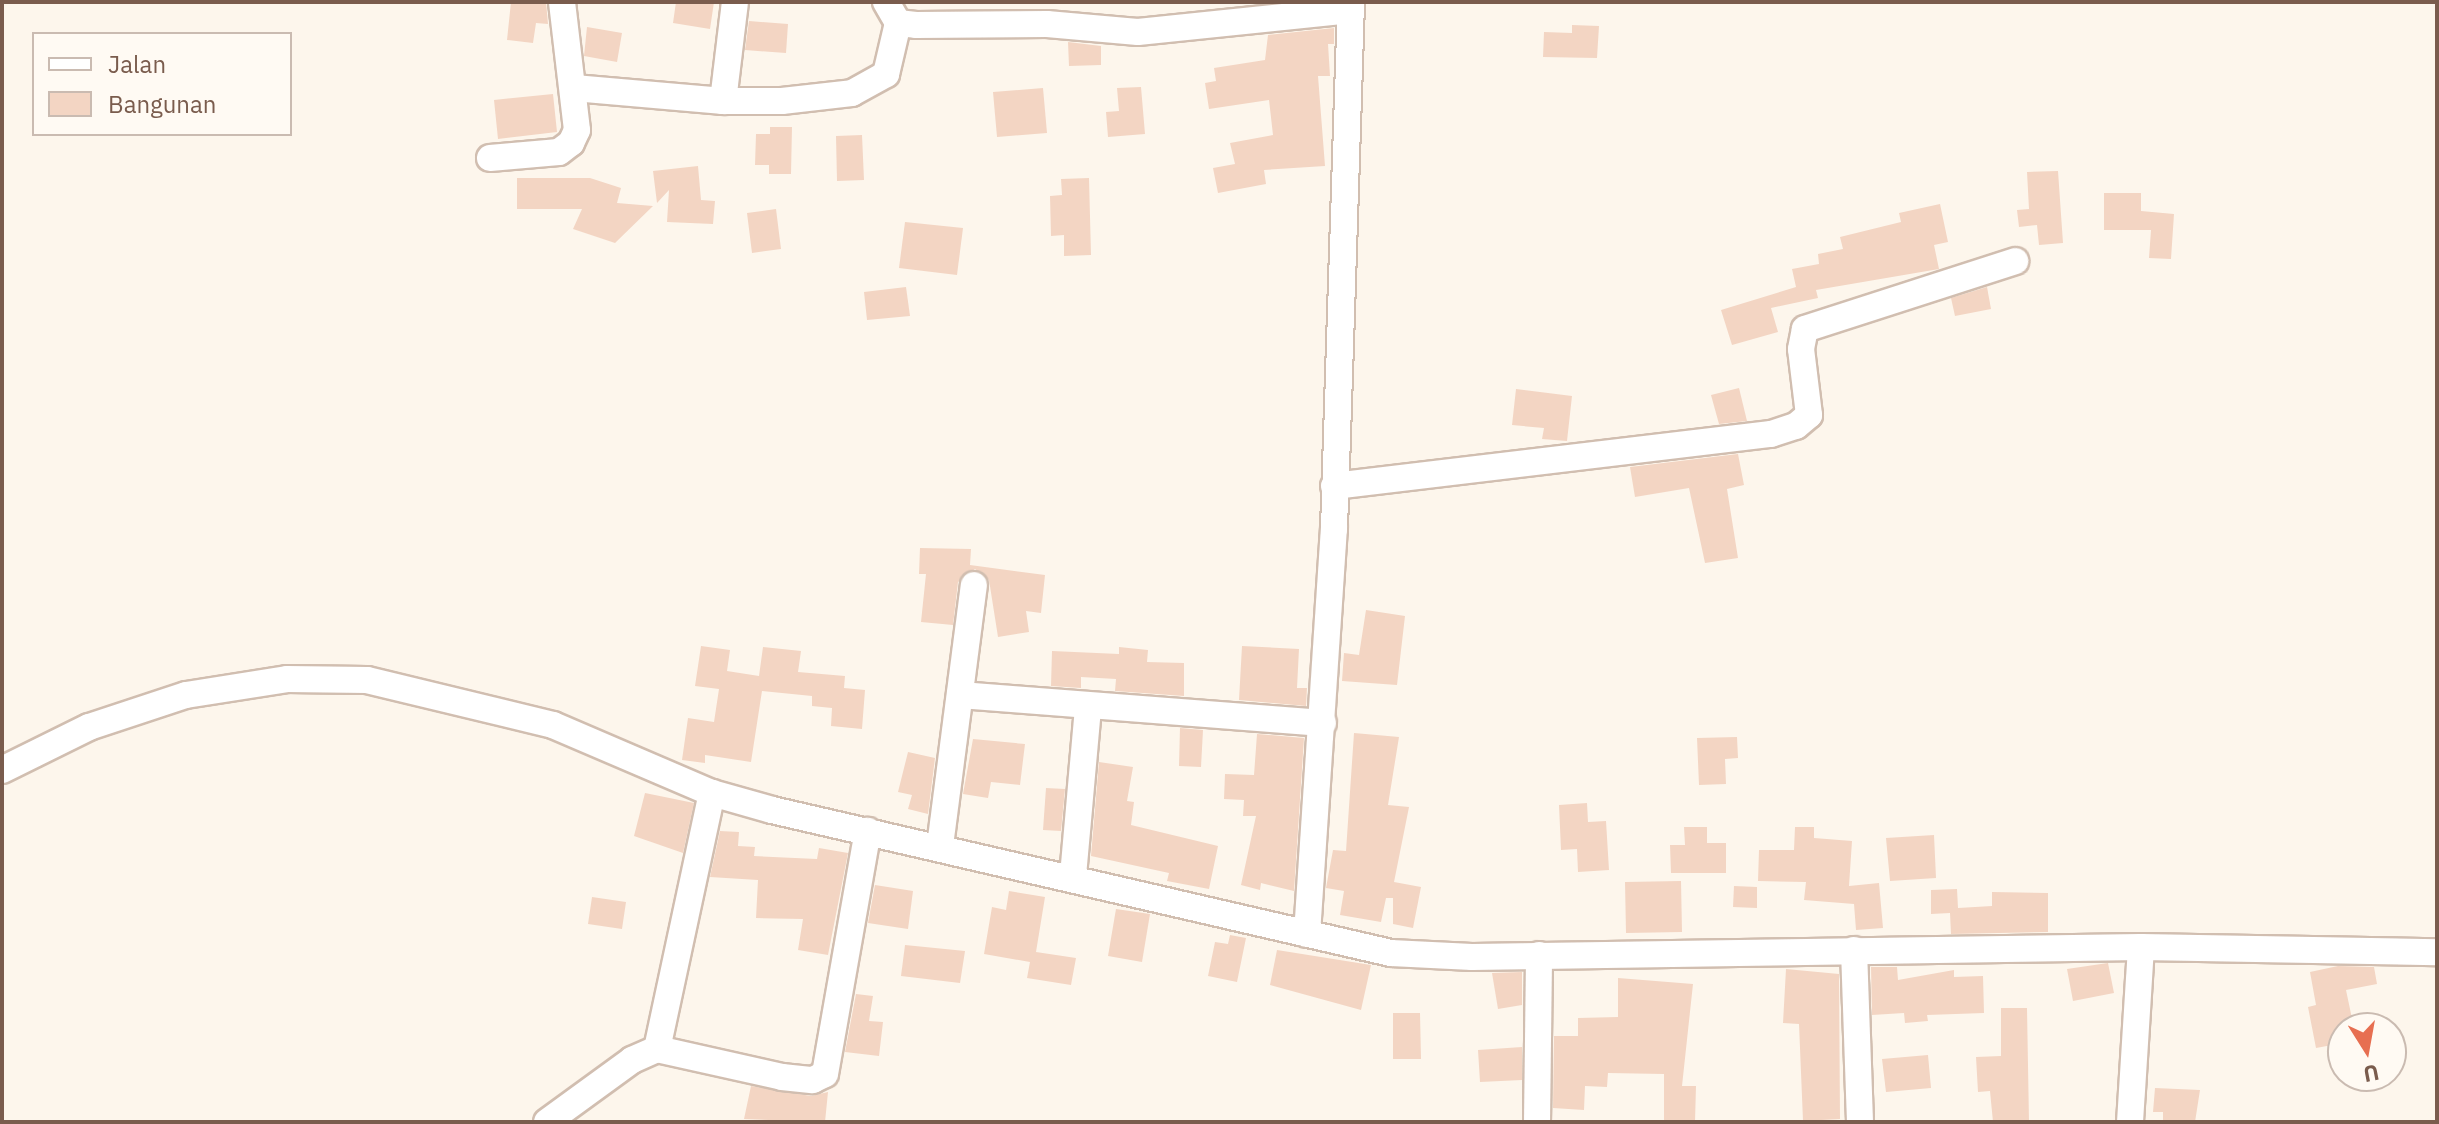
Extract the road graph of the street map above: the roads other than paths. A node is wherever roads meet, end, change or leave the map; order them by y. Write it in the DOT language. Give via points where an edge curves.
graph roads {
  1 [pos="562,2"];
  2 [pos="735,2"];
  3 [pos="1351,6"];
  4 [pos="892,12"];
  5 [pos="574,88"];
  6 [pos="723,101"];
  7 [pos="490,158"];
  8 [pos="2015,261"];
  9 [pos="1334,486"];
  10 [pos="974,585"];
  11 [pos="960,695"];
  12 [pos="1088,708"];
  13 [pos="1323,723"];
  14 [pos="2,770"];
  15 [pos="712,793"];
  16 [pos="868,831"];
  17 [pos="940,846"];
  18 [pos="1073,876"];
  19 [pos="1307,934"];
  20 [pos="2141,947"];
  21 [pos="1854,950"];
  22 [pos="2437,952"];
  23 [pos="1539,955"];
  24 [pos="657,1049"];
  25 [pos="547,1122"];
  26 [pos="1537,1122"];
  27 [pos="1860,1122"];
  28 [pos="2130,1122"];
  1 -- 5 [label="street"];
  2 -- 6 [label="street"];
  3 -- 4 [label="street" via="1170,31"];
  3 -- 9 [label="street"];
  4 -- 6 [label="street" via="886,74 875,84 852,93 782,101"];
  5 -- 6 [label="street"];
  5 -- 7 [label="street" via="577,130 571,143 559,152"];
  8 -- 9 [label="street" via="1805,329 1801,342 1809,415 1796,426 1771,434"];
  9 -- 13 [label="street"];
  10 -- 11 [label="street"];
  11 -- 12 [label="street"];
  11 -- 17 [label="street"];
  12 -- 13 [label="street"];
  12 -- 18 [label="street"];
  13 -- 19 [label="street"];
  14 -- 15 [label="street" via="89,727 186,695 253,682 325,678 367,680 525,717"];
  15 -- 16 [label="street"];
  15 -- 24 [label="street"];
  16 -- 17 [label="street"];
  16 -- 24 [label="street" via="825,1074 813,1080 782,1077"];
  17 -- 18 [label="street"];
  18 -- 19 [label="street"];
  19 -- 23 [label="street" via="1391,953"];
  20 -- 21 [label="street"];
  20 -- 22 [label="street"];
  20 -- 28 [label="street"];
  21 -- 23 [label="street"];
  21 -- 27 [label="street"];
  23 -- 26 [label="street"];
  24 -- 25 [label="street" via="632,1060"];
}
